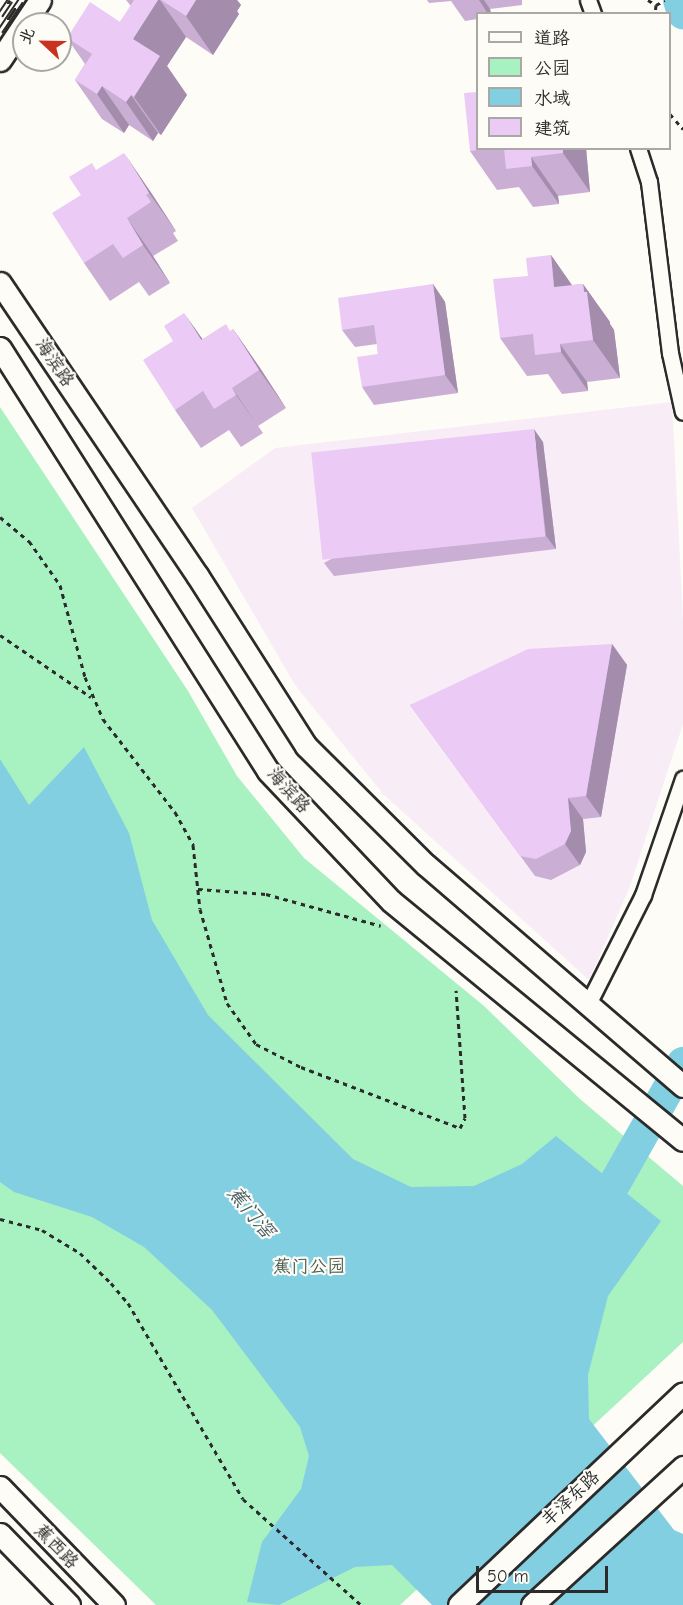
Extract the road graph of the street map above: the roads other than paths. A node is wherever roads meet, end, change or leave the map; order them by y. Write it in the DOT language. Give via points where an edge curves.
graph roads {
  1 [pos="40,0"];
  2 [pos="0,60"];
  3 [pos="639,150"];
  4 [pos="0,283"];
  5 [pos="0,348"];
  6 [pos="683,412"];
  7 [pos="683,779"];
  8 [pos="588,1004"];
  9 [pos="683,1086"];
  10 [pos="683,1140"];
  11 [pos="681,1395"];
  12 [pos="683,1467"];
  13 [pos="0,1487"];
  14 [pos="0,1534"];
  15 [pos="69,1605"];
  16 [pos="114,1605"];
  17 [pos="459,1605"];
  18 [pos="532,1605"];
  1 -- 2 [label="street"];
  3 -- 6 [label="street" via="649,182 670,353"];
  4 -- 8 [label="street, 海滨路" via="197,575 306,746 426,865"];
  5 -- 10 [label="street, 海滨路" via="268,771 391,902"];
  7 -- 8 [label="street" via="643,895"];
  8 -- 9 [label="street, 海滨路"];
  11 -- 17 [label="street, 丰泽东路"];
  12 -- 18 [label="street"];
  13 -- 16 [label="street, 蕉西路"];
  14 -- 15 [label="street, 蕉西路"];
}
